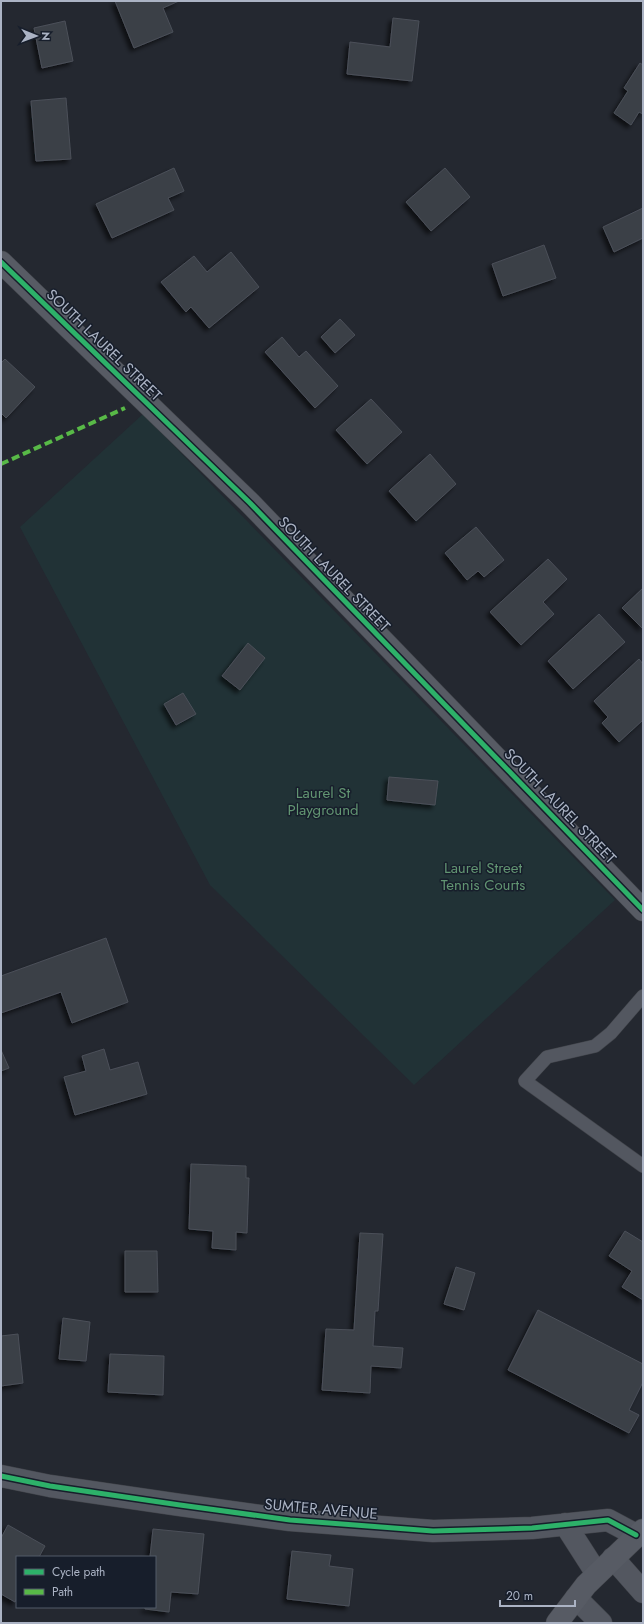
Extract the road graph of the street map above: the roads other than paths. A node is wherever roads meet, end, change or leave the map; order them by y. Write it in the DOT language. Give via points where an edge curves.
graph roads {
  1 [pos="1,262"];
  2 [pos="643,910"];
  3 [pos="643,996"];
  4 [pos="643,1166"];
  5 [pos="1,1476"];
  6 [pos="565,1524"];
  7 [pos="640,1532"];
  8 [pos="613,1558"];
  9 [pos="597,1574"];
  10 [pos="643,1592"];
  11 [pos="576,1598"];
  12 [pos="557,1623"];
  13 [pos="601,1623"];
  1 -- 2 [label="street, SOUTH LAUREL STREET" via="250,504"];
  3 -- 4 [label="lane" via="611,1033 595,1046 547,1057 525,1081"];
  5 -- 6 [label="street, SUMTER AVENUE" via="50,1486 290,1520 433,1531 532,1528"];
  6 -- 7 [label="street, SUMTER AVENUE" via="608,1520"];
  6 -- 9 [label="street"];
  7 -- 8 [label="street"];
  8 -- 9 [label="street"];
  8 -- 10 [label="street"];
  9 -- 11 [label="street"];
  11 -- 12 [label="street"];
  11 -- 13 [label="street"];
}
